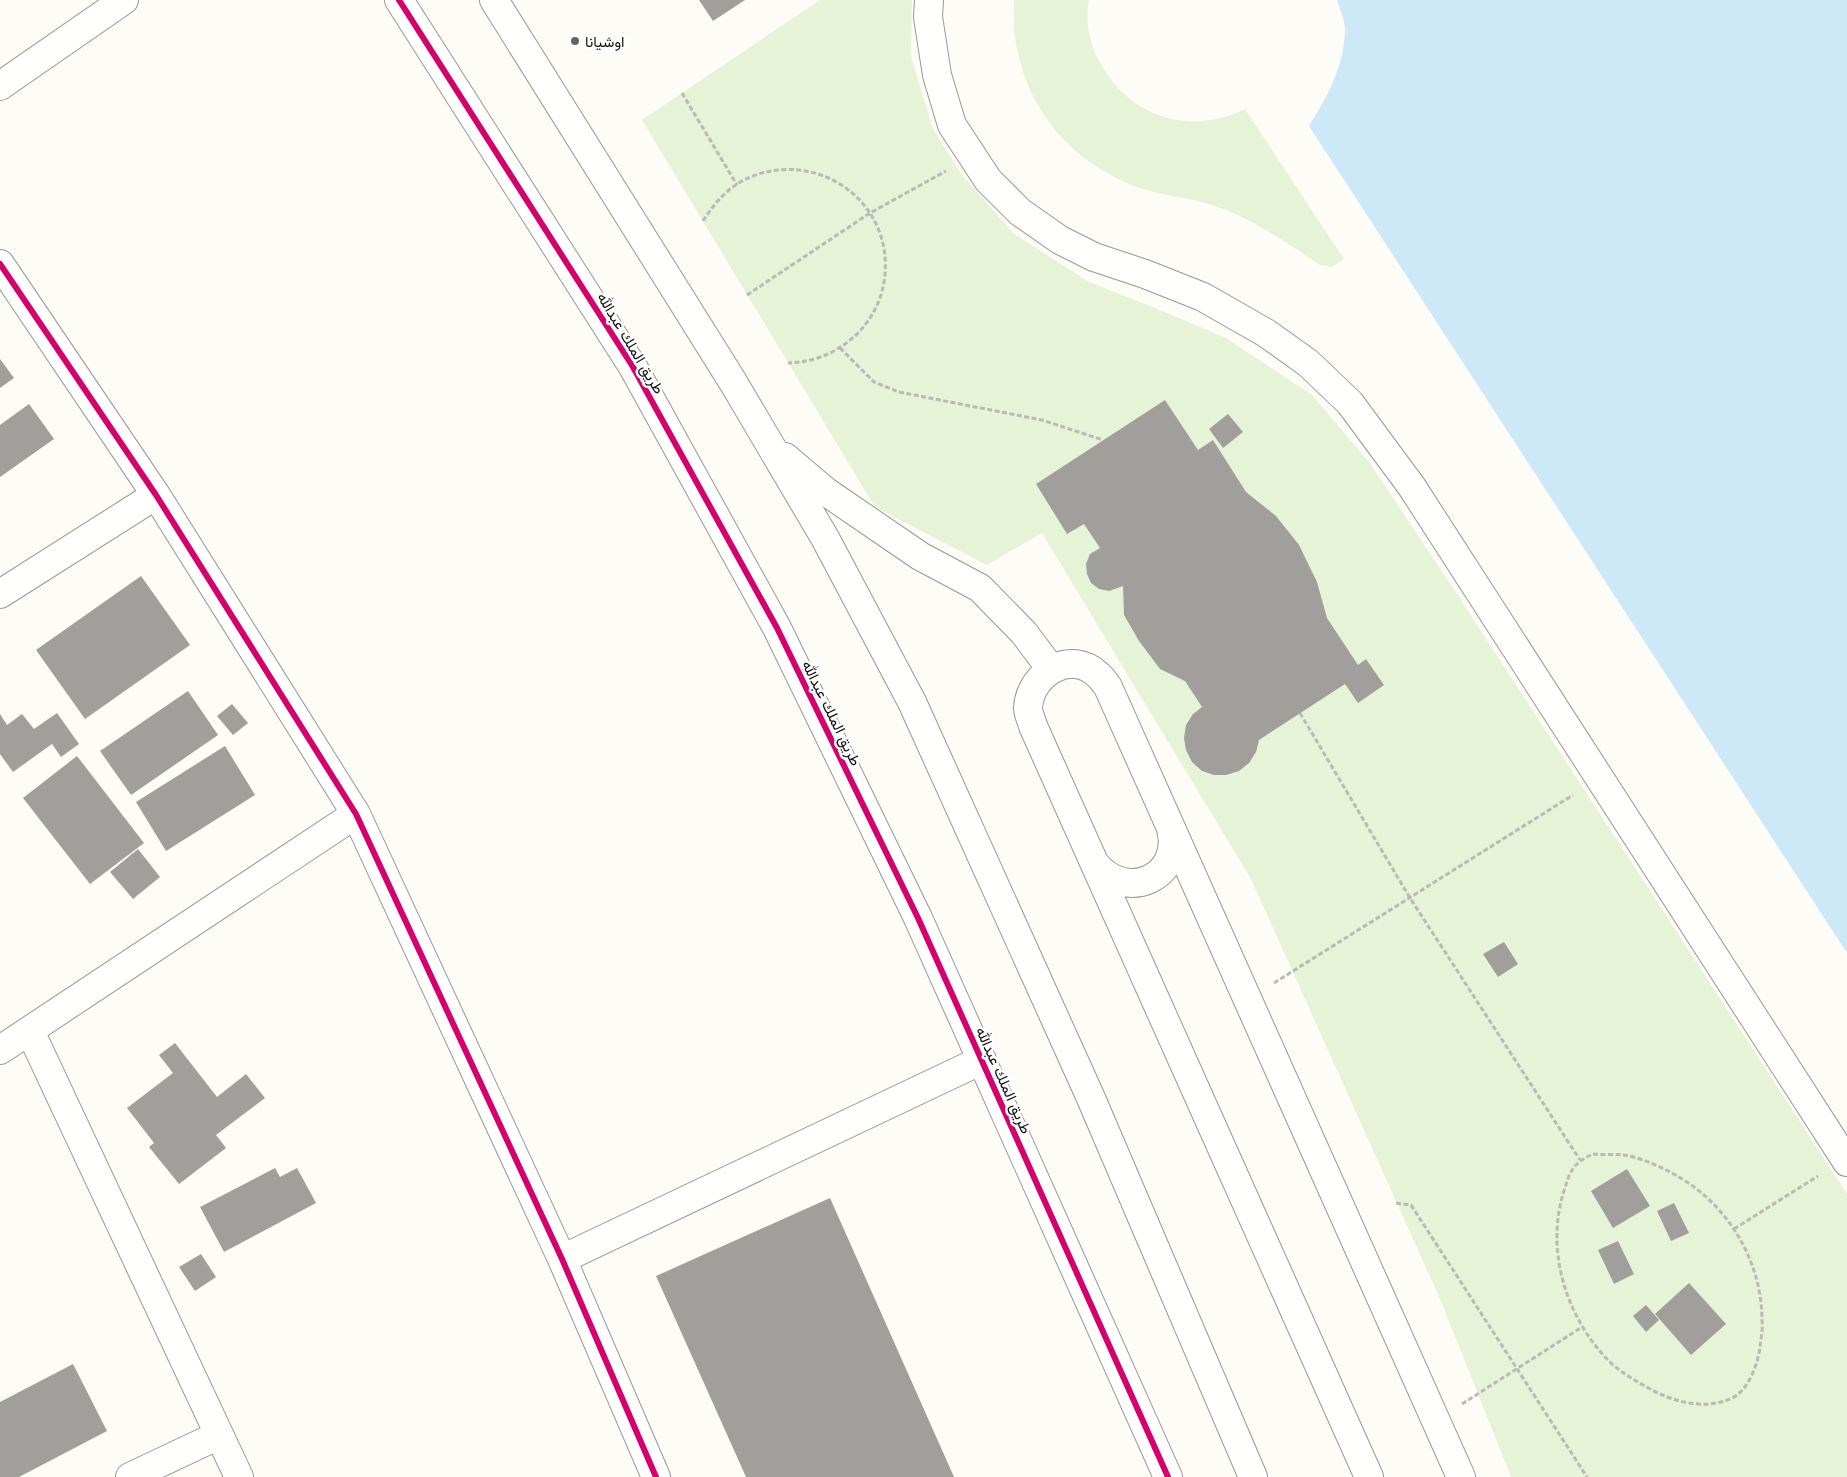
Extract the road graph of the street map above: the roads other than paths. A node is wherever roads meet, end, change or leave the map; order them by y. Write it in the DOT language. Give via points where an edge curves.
graph roads {
  1 [pos="124,0"];
  2 [pos="399,0"];
  3 [pos="494,0"];
  4 [pos="929,0"];
  5 [pos="0,86"];
  6 [pos="0,264"];
  7 [pos="769,443"];
  8 [pos="156,495"];
  9 [pos="0,594"];
  10 [pos="1051,669"];
  11 [pos="356,814"];
  12 [pos="1093,861"];
  13 [pos="1175,862"];
  14 [pos="30,1031"];
  15 [pos="0,1050"];
  16 [pos="982,1060"];
  17 [pos="1846,1160"];
  18 [pos="562,1259"];
  19 [pos="219,1435"];
  20 [pos="130,1477"];
  21 [pos="239,1477"];
  22 [pos="656,1477"];
  23 [pos="1168,1477"];
  24 [pos="1253,1477"];
  25 [pos="1369,1477"];
  26 [pos="1461,1477"];
  1 -- 5 [label="street"];
  2 -- 16 [label="street, طريق الملك عبدالله" via="633,367 777,628 918,918"];
  3 -- 7 [label="street"];
  4 -- 17 [label="street" via="928,17 937,75 952,124 988,180 1020,212 1060,240 1094,257 1203,297 1251,324 1308,363 1350,403 1412,487"];
  6 -- 8 [label="street"];
  7 -- 10 [label="street" via="826,491 912,550 980,588 1024,633"];
  7 -- 24 [label="street" via="825,538 912,702 1090,1096"];
  8 -- 9 [label="street"];
  8 -- 11 [label="street"];
  10 -- 12 [label="street" via="1038,679 1030,694 1028,710"];
  10 -- 13 [label="street" via="1067,664 1083,666 1098,674 1108,687 1171,828"];
  11 -- 14 [label="street"];
  11 -- 18 [label="street"];
  12 -- 13 [label="street" via="1107,877 1122,884 1139,884"];
  12 -- 25 [label="street"];
  13 -- 26 [label="street" via="1248,1000"];
  14 -- 15 [label="street"];
  14 -- 19 [label="street"];
  16 -- 18 [label="street"];
  16 -- 23 [label="street, طريق الملك عبدالله"];
  18 -- 22 [label="street"];
  19 -- 20 [label="street"];
  19 -- 21 [label="street"];
}
